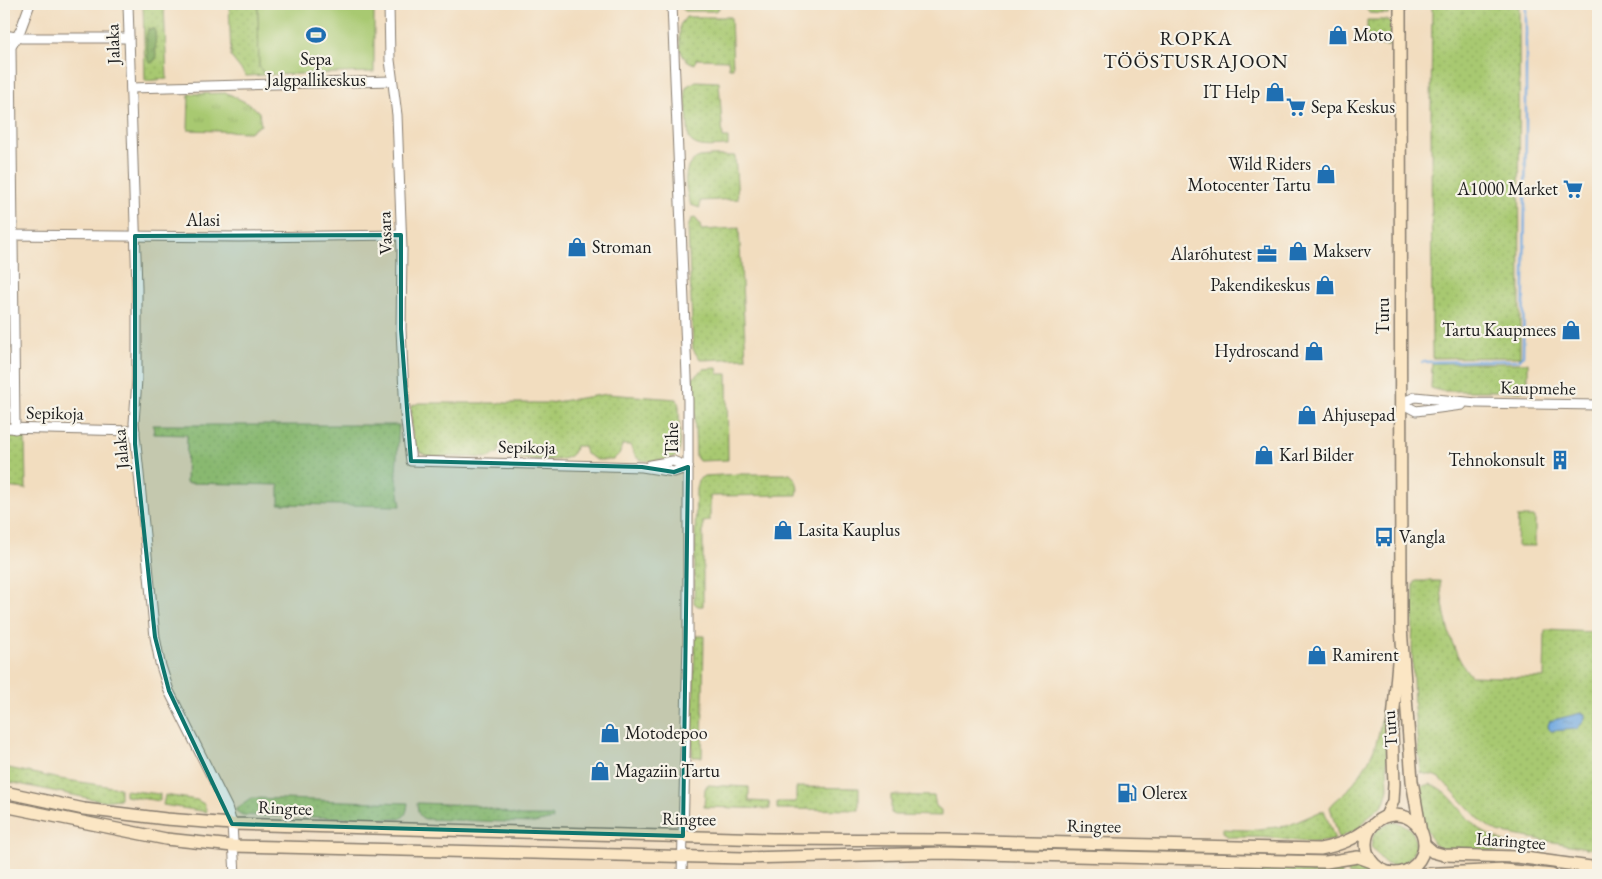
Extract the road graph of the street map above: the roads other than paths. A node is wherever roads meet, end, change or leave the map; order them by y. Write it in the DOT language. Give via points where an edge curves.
graph roads {
  1 [pos="30,4"];
  2 [pos="128,4"];
  3 [pos="389,4"];
  4 [pos="672,4"];
  5 [pos="1400,4"];
  6 [pos="4,34"];
  7 [pos="16,38"];
  8 [pos="129,38"];
  9 [pos="392,81"];
  10 [pos="131,88"];
  11 [pos="8,235"];
  12 [pos="401,235"];
  13 [pos="135,236"];
  14 [pos="1401,403"];
  15 [pos="1477,404"];
  16 [pos="1598,405"];
  17 [pos="4,428"];
  18 [pos="14,429"];
  19 [pos="135,431"];
  20 [pos="411,461"];
  21 [pos="688,467"];
  22 [pos="1401,628"];
  23 [pos="4,792"];
  24 [pos="4,806"];
  25 [pos="1386,816"];
  26 [pos="232,824"];
  27 [pos="1371,826"];
  28 [pos="1420,827"];
  29 [pos="683,836"];
  30 [pos="1424,845"];
  31 [pos="233,846"];
  32 [pos="682,857"];
  33 [pos="1598,868"];
  34 [pos="1378,869"];
  35 [pos="1403,874"];
  36 [pos="235,875"];
  37 [pos="682,875"];
  38 [pos="1552,875"];
  1 -- 7 [label="street"];
  2 -- 8 [label="street, Jalaka"];
  3 -- 9 [label="street, Vasara"];
  4 -- 21 [label="street, Tähe" via="687,348"];
  5 -- 14 [label="main road, Turu"];
  6 -- 7 [label="street"];
  7 -- 8 [label="street"];
  7 -- 11 [label="street" via="11,47"];
  8 -- 10 [label="street, Jalaka"];
  9 -- 10 [label="street"];
  9 -- 12 [label="street, Vasara"];
  10 -- 13 [label="street, Jalaka"];
  11 -- 13 [label="street, Alasi"];
  11 -- 18 [label="street"];
  12 -- 13 [label="street, Alasi"];
  12 -- 20 [label="street, Vasara" via="401,329"];
  13 -- 19 [label="street, Jalaka"];
  14 -- 15 [label="street, Kaupmehe" via="1415,397"];
  14 -- 15 [label="street, Kaupmehe" via="1416,411"];
  14 -- 22 [label="main road, Turu"];
  15 -- 16 [label="street, Kaupmehe"];
  17 -- 18 [label="street, Sepikoja"];
  18 -- 19 [label="street, Sepikoja"];
  19 -- 26 [label="street, Jalaka" via="160,663 169,691 227,807"];
  20 -- 21 [label="street, Sepikoja" via="642,467 674,472"];
  21 -- 29 [label="street, Tähe"];
  22 -- 25 [label="main road, Turu" via="1392,732 1393,801"];
  22 -- 28 [label="main road, Turu" via="1412,781"];
  23 -- 26 [label="main road, Ringtee" via="84,809"];
  24 -- 31 [label="main road, Ringtee" via="166,839"];
  25 -- 27 [label="main road"];
  25 -- 28 [label="main road" via="1405,816"];
  26 -- 29 [label="main road, Ringtee"];
  26 -- 31 [label="street, Jalaka"];
  27 -- 29 [label="main road, Ringtee" via="1357,837 1320,849"];
  27 -- 34 [label="main road" via="1366,845"];
  28 -- 30 [label="main road"];
  29 -- 32 [label="street, Tähe"];
  30 -- 33 [label="main road, Idaringtee" via="1444,855 1517,857"];
  30 -- 35 [label="main road" via="1418,862"];
  31 -- 32 [label="main road, Ringtee"];
  31 -- 36 [label="street, Jalaka"];
  32 -- 34 [label="main road, Ringtee" via="802,858 943,853 1326,862 1358,857"];
  32 -- 37 [label="street, Tähe"];
  34 -- 35 [label="main road"];
  35 -- 38 [label="main road, Idaringtee" via="1505,870"];
}
